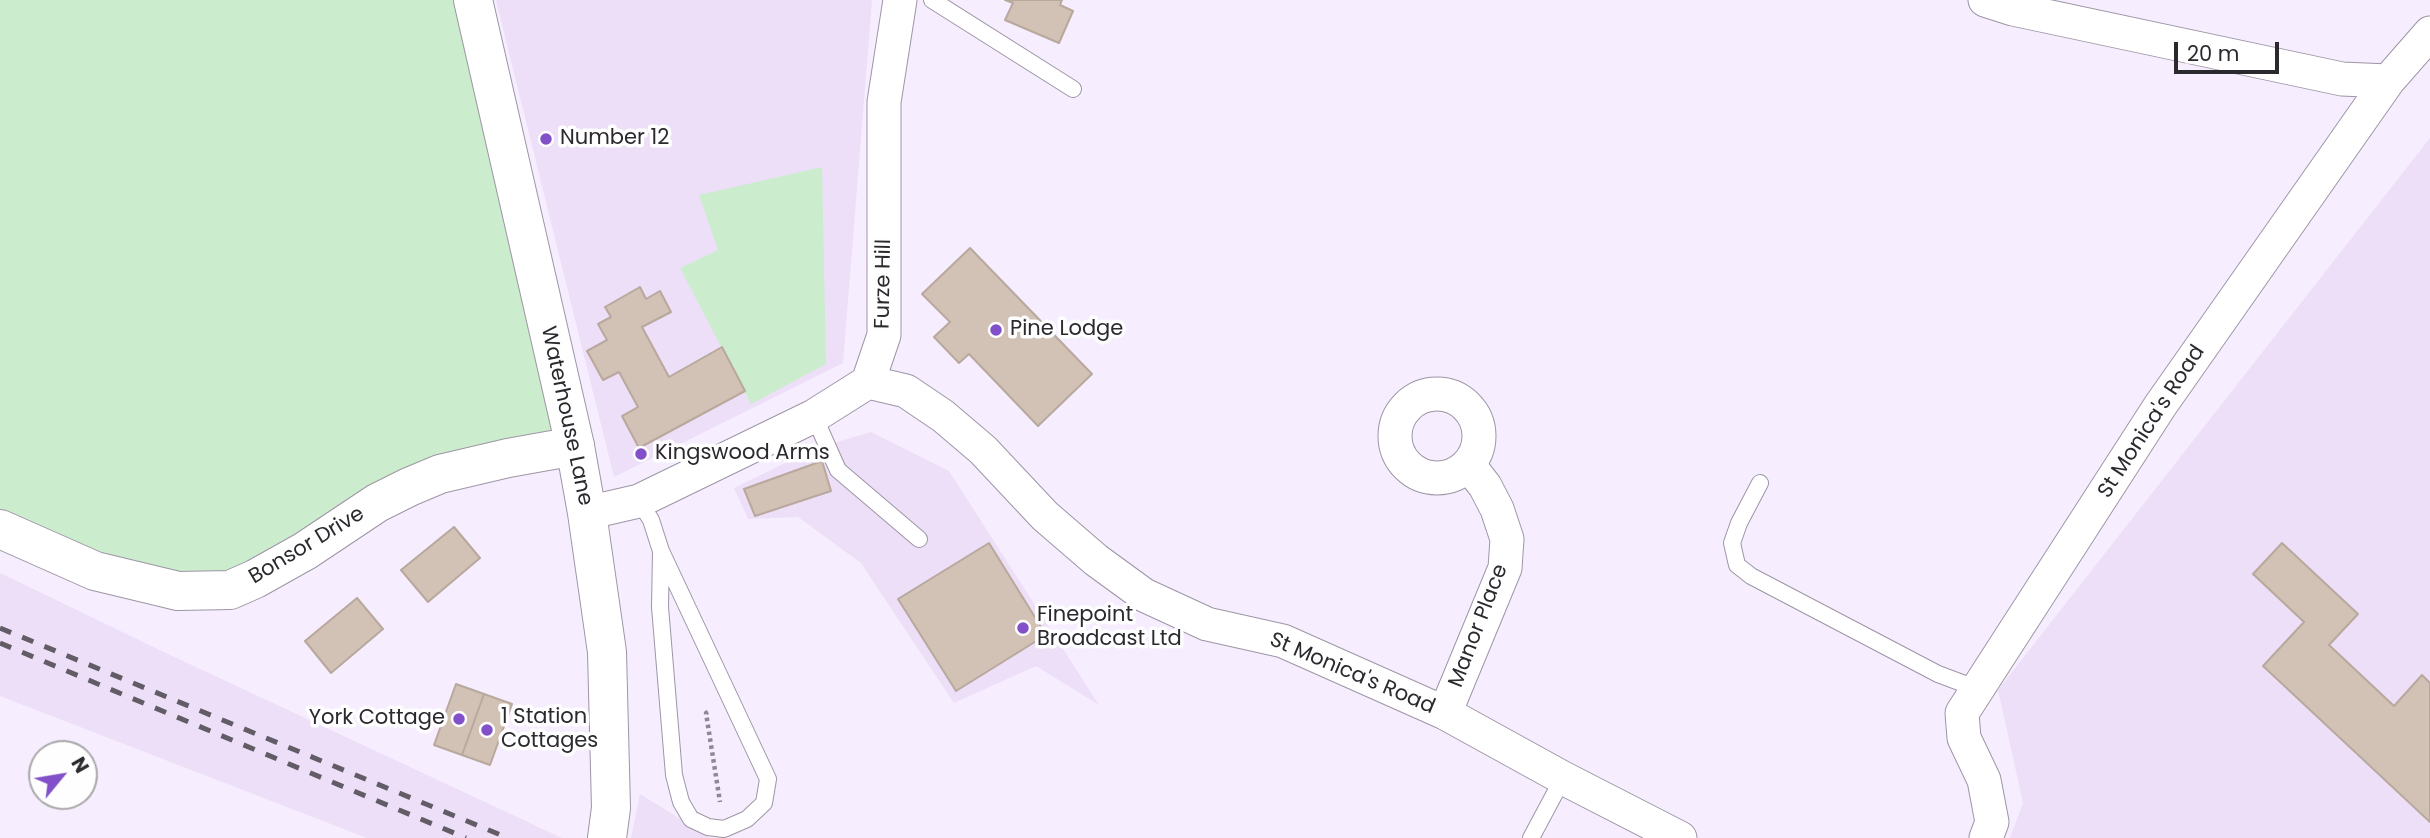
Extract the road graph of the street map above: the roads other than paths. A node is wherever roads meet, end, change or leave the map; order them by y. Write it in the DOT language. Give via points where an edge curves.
graph roads {
  1 [pos="473,0"];
  2 [pos="900,0"];
  3 [pos="932,0"];
  4 [pos="1985,0"];
  5 [pos="2430,33"];
  6 [pos="2388,81"];
  7 [pos="1073,89"];
  8 [pos="868,382"];
  9 [pos="814,416"];
  10 [pos="575,446"];
  11 [pos="1468,464"];
  12 [pos="1760,483"];
  13 [pos="639,501"];
  14 [pos="587,513"];
  15 [pos="0,529"];
  16 [pos="919,539"];
  17 [pos="660,551"];
  18 [pos="1978,689"];
  19 [pos="1446,713"];
  20 [pos="1563,778"];
  21 [pos="609,823"];
  22 [pos="1531,838"];
  23 [pos="1680,838"];
  24 [pos="1986,838"];
  1 -- 10 [label="main road, Waterhouse Lane"];
  2 -- 8 [label="street, Furze Hill" via="884,102 884,335"];
  3 -- 7 [label="lane"];
  4 -- 6 [label="street" via="2343,79"];
  5 -- 6 [label="street, St Monica's Road"];
  6 -- 18 [label="street, St Monica's Road" via="2160,406"];
  8 -- 9 [label="street"];
  8 -- 19 [label="street, St Monica's Road" via="906,391 943,416 983,450 1045,516 1144,595 1207,624 1283,641"];
  9 -- 13 [label="street"];
  9 -- 16 [label="lane" via="838,470"];
  10 -- 14 [label="main road, Waterhouse Lane"];
  10 -- 15 [label="main road, Bonsor Drive" via="440,474 409,486 230,590 178,591 95,571"];
  11 -- 19 [label="street, Manor Place" via="1497,509 1507,539 1505,568"];
  12 -- 18 [label="lane" via="1732,543 1737,565 1938,674"];
  13 -- 14 [label="street"];
  13 -- 17 [label="lane" via="651,520"];
  14 -- 21 [label="main road, Waterhouse Lane" via="607,652"];
  17 -- 17 [label="lane" via="674,775 691,819 724,829 747,819 764,803 768,779"];
  18 -- 24 [label="street, St Monica's Road" via="1962,713 1964,738 1984,780 1992,822"];
  19 -- 20 [label="street, St Monica's Road"];
  20 -- 22 [label="lane"];
  20 -- 23 [label="street, St Monica's Road"];
}
